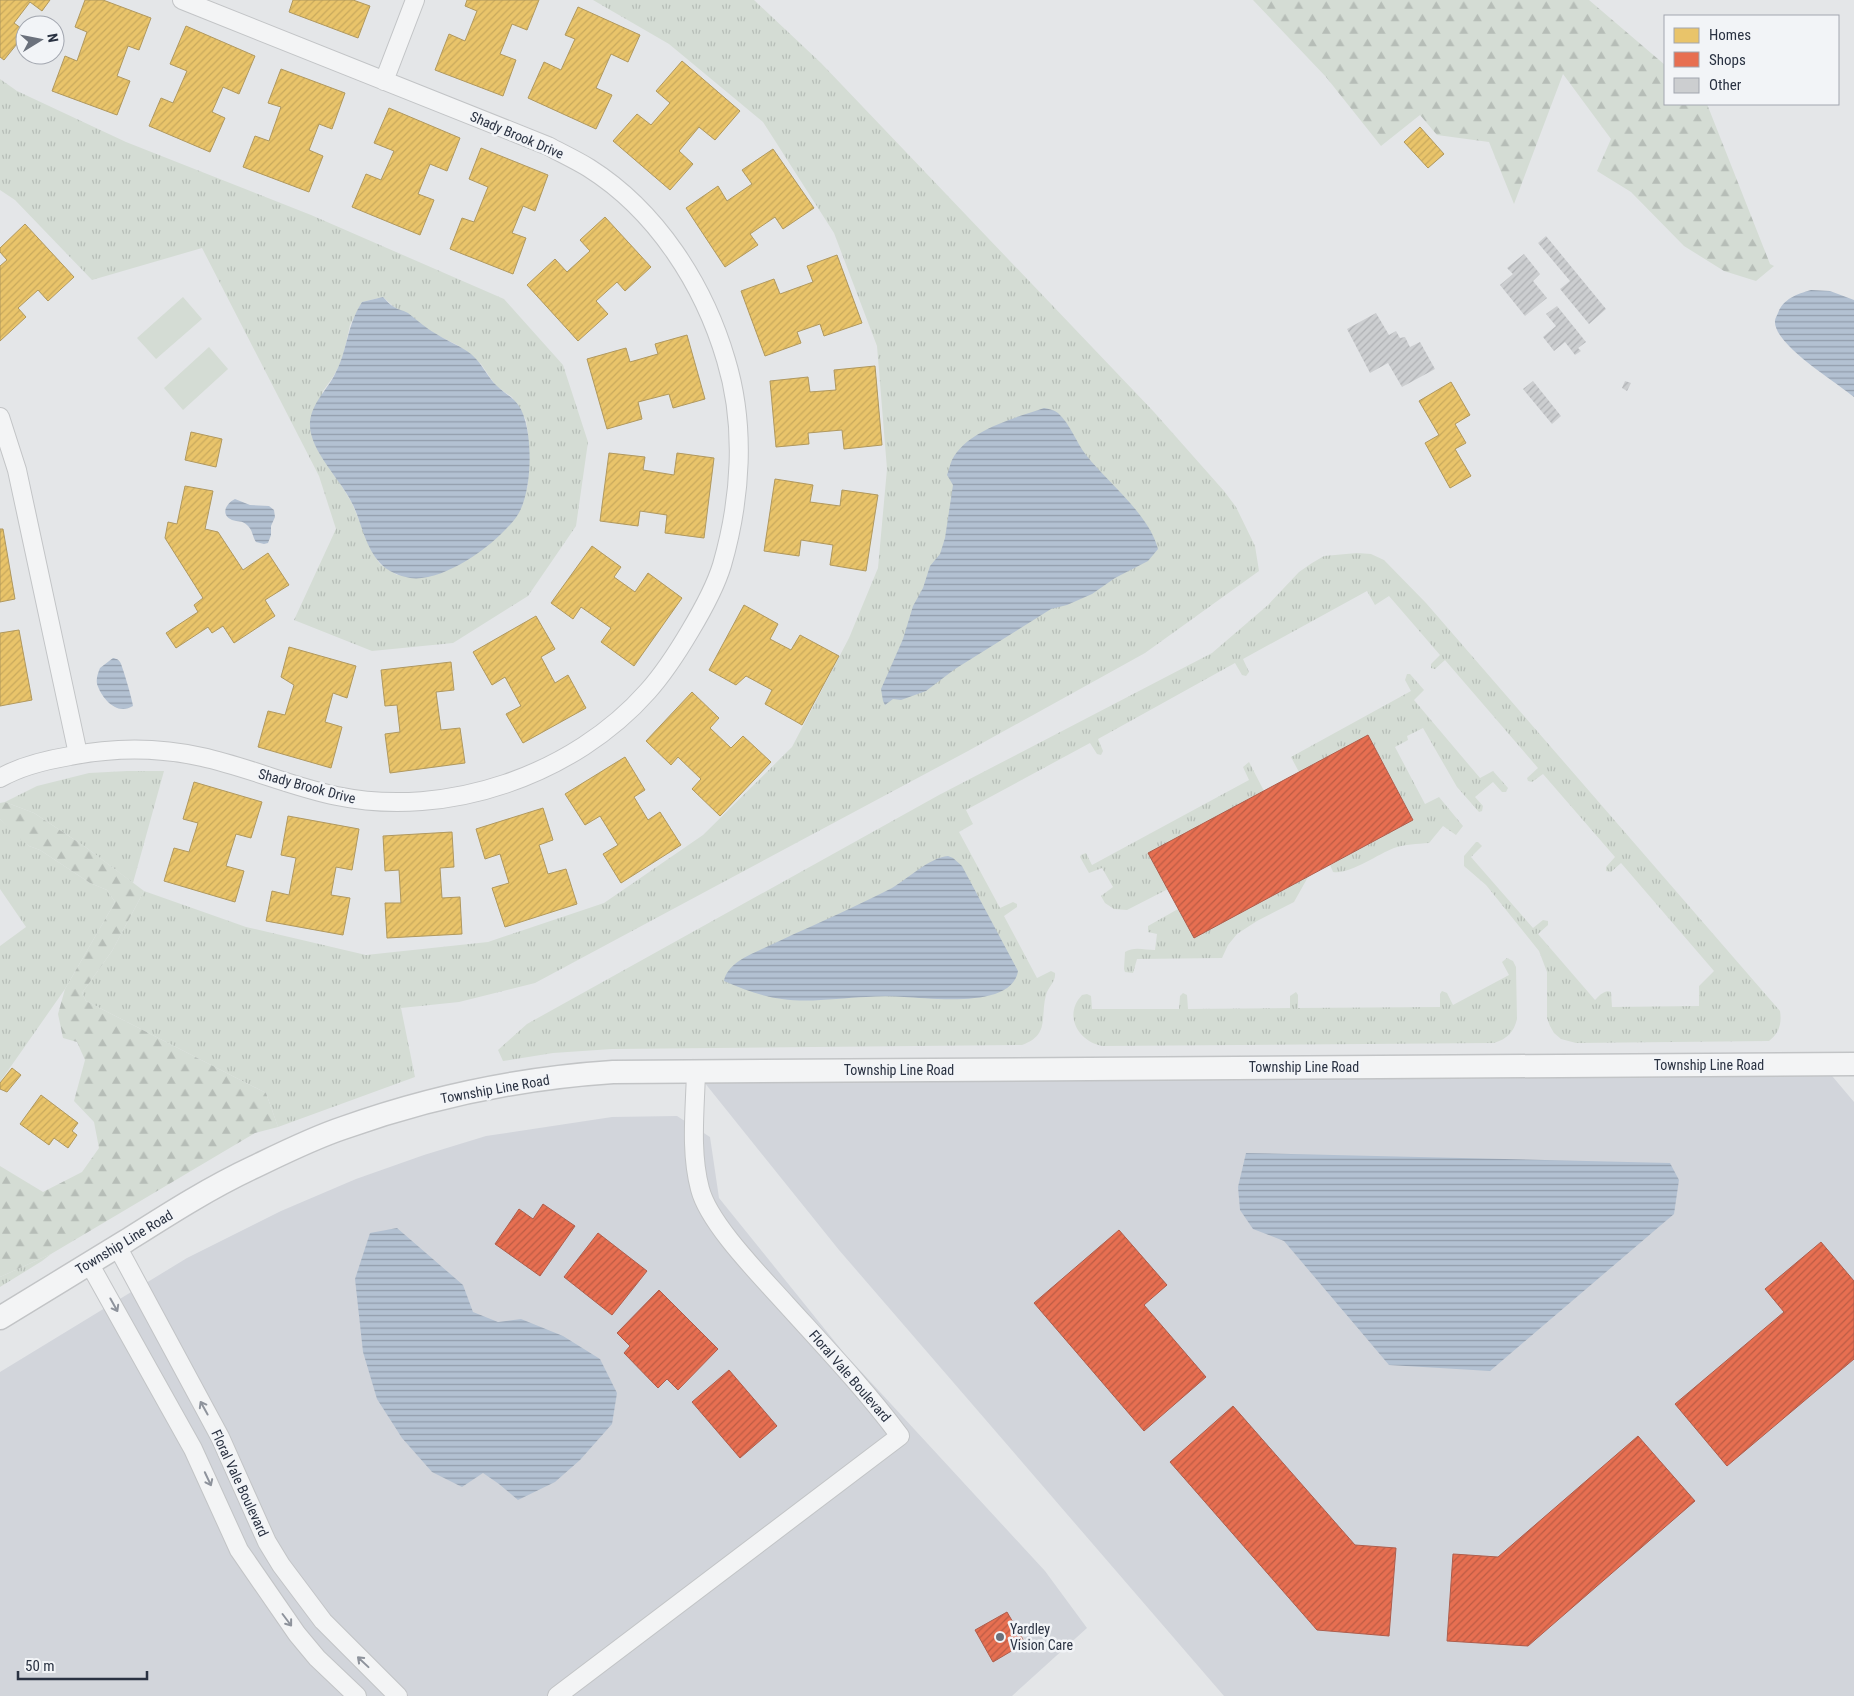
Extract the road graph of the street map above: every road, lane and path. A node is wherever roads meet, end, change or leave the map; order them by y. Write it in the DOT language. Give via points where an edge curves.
graph roads {
  1 [pos="182,0"];
  2 [pos="416,0"];
  3 [pos="384,81"];
  4 [pos="0,417"];
  5 [pos="78,754"];
  6 [pos="0,778"];
  7 [pos="1854,1064"];
  8 [pos="696,1072"];
  9 [pos="117,1246"];
  10 [pos="89,1263"];
  11 [pos="0,1318"];
  12 [pos="357,1696"];
  13 [pos="398,1696"];
  14 [pos="557,1696"];
  1 -- 3 [label="street, Shady Brook Drive"];
  2 -- 3 [label="street"];
  3 -- 5 [label="street, Shady Brook Drive" via="548,146 591,170 627,198 666,238 699,290 720,338 734,384 740,447 734,509 722,567 702,612 671,663 646,694 608,728 547,768 475,793 417,802 361,800 336,796 204,757 133,748"];
  4 -- 5 [label="street" via="17,470"];
  5 -- 6 [label="street, Shady Brook Drive" via="50,759"];
  7 -- 8 [label="street, Township Line Road"];
  8 -- 9 [label="street, Township Line Road" via="613,1072 555,1078 447,1096 389,1112 341,1128 252,1168"];
  8 -- 14 [label="street, Floral Vale Boulevard" via="694,1155 704,1200 748,1262 858,1383 900,1436"];
  9 -- 10 [label="street, Township Line Road"];
  13 -- 9 [label="street, Floral Vale Boulevard, one-way" via="323,1621 281,1565 267,1542 220,1437"];
  10 -- 11 [label="street, Township Line Road"];
  10 -- 12 [label="street, Floral Vale Boulevard, one-way" via="193,1449 239,1550 297,1634"];
}
